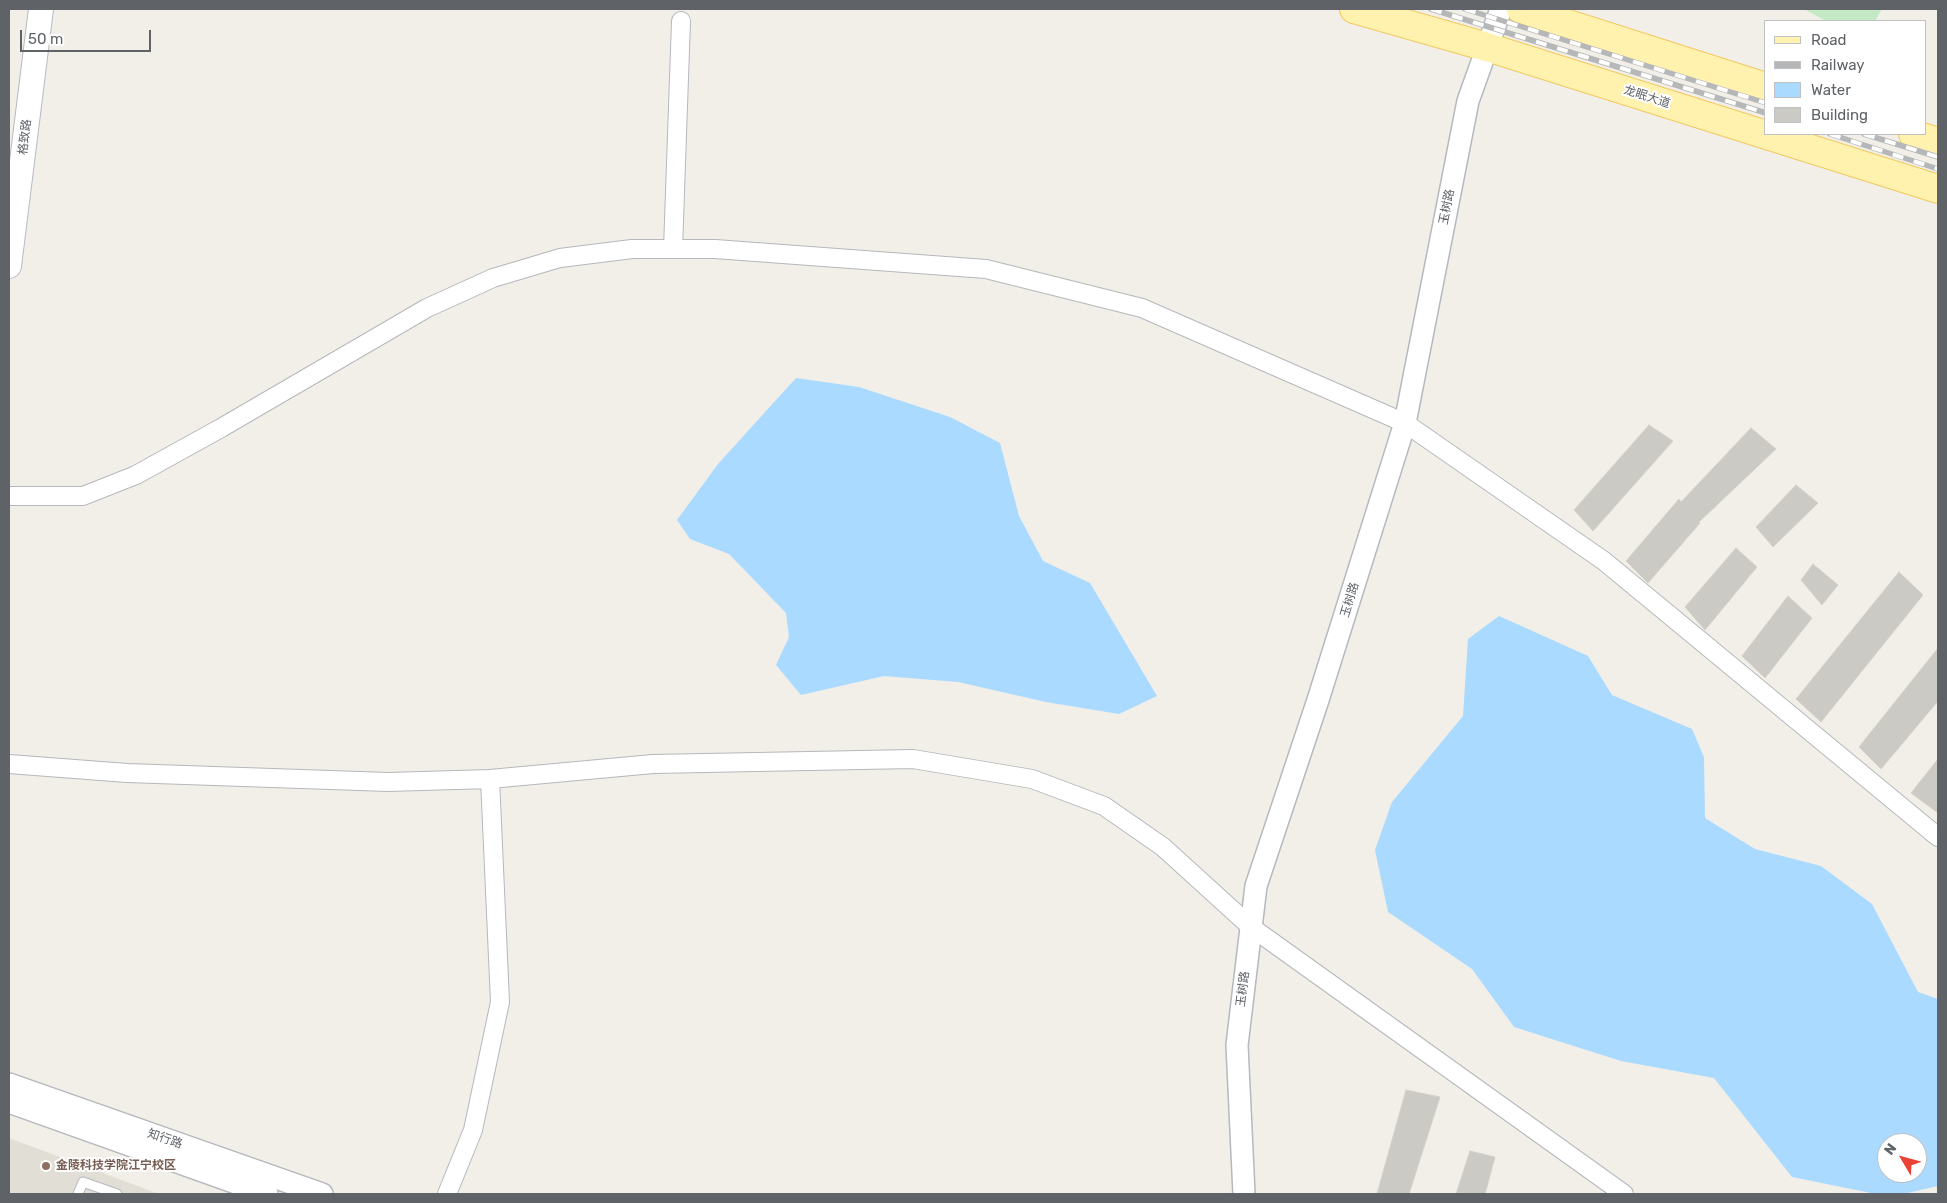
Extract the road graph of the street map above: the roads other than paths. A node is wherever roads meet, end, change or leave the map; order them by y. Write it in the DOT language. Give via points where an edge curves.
graph roads {
  1 [pos="41,9"];
  2 [pos="1354,9"];
  3 [pos="1501,9"];
  4 [pos="1521,9"];
  5 [pos="681,21"];
  6 [pos="1487,47"];
  7 [pos="1764,86"];
  8 [pos="1764,135"];
  9 [pos="1765,135"];
  10 [pos="1916,135"];
  11 [pos="1938,142"];
  12 [pos="1938,190"];
  13 [pos="673,249"];
  14 [pos="9,266"];
  15 [pos="1405,422"];
  16 [pos="9,496"];
  17 [pos="9,764"];
  18 [pos="490,779"];
  19 [pos="1938,837"];
  20 [pos="1251,927"];
  21 [pos="9,1084"];
  22 [pos="9,1102"];
  23 [pos="78,1194"];
  24 [pos="117,1194"];
  25 [pos="268,1194"];
  26 [pos="322,1194"];
  27 [pos="446,1194"];
  28 [pos="1244,1194"];
  29 [pos="1624,1194"];
  1 -- 14 [label="main road, 格致路"];
  2 -- 6 [label="main road, 龙眠大道"];
  3 -- 6 [label="street, 玉树路"];
  4 -- 7 [label="main road"];
  5 -- 13 [label="street"];
  6 -- 8 [label="main road, 龙眠大道"];
  6 -- 15 [label="street, 玉树路" via="1468,101"];
  9 -- 12 [label="main road, 龙眠大道"];
  10 -- 11 [label="main road"];
  13 -- 15 [label="street" via="716,249 986,270 1142,308"];
  13 -- 16 [label="street" via="560,258 493,278 427,308 136,475 83,496"];
  15 -- 19 [label="street" via="1604,561"];
  15 -- 20 [label="street, 玉树路" via="1256,886"];
  17 -- 18 [label="street" via="127,773 388,782"];
  18 -- 20 [label="street" via="653,764 913,759 1032,780 1104,806 1163,847"];
  18 -- 27 [label="street" via="500,1002 473,1130"];
  20 -- 28 [label="street, 玉树路" via="1237,1045"];
  20 -- 29 [label="street"];
  21 -- 26 [label="street, 知行路"];
  22 -- 25 [label="street, 知行路"];
  23 -- 24 [label="lane" via="83,1182"];
}
